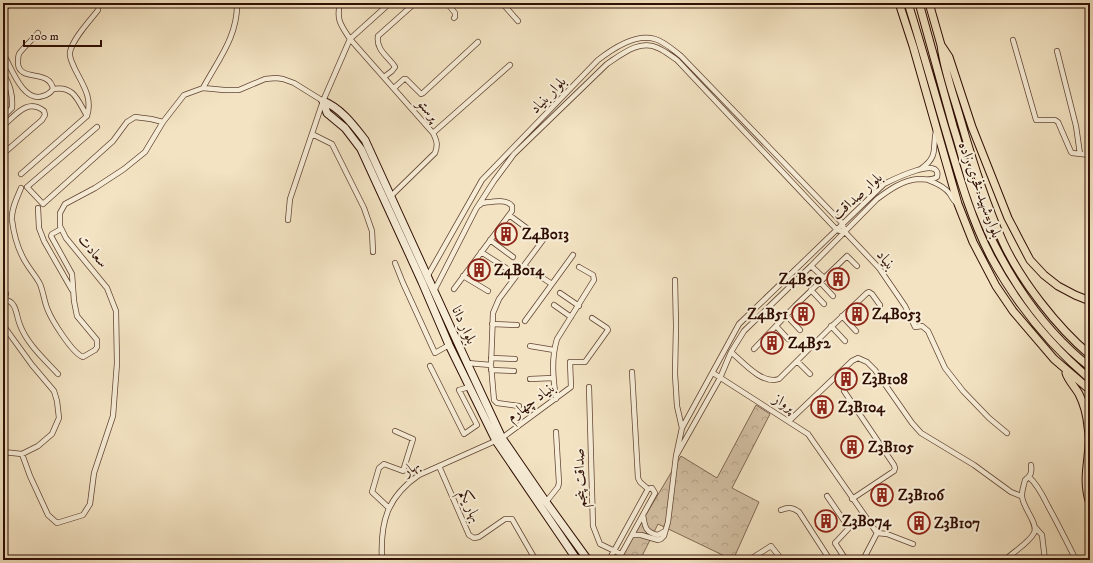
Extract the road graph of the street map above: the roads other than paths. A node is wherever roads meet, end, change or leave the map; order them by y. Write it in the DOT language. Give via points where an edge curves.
graph roads {
  1 [pos="12,3"];
  2 [pos="237,3"];
  3 [pos="340,3"];
  4 [pos="390,3"];
  5 [pos="415,3"];
  6 [pos="447,3"];
  7 [pos="502,3"];
  8 [pos="899,3"];
  9 [pos="908,3"];
  10 [pos="919,3"];
  11 [pos="929,3"];
  12 [pos="3,9"];
  13 [pos="98,10"];
  14 [pos="454,18"];
  15 [pos="518,21"];
  16 [pos="38,33"];
  17 [pos="350,39"];
  18 [pos="1013,40"];
  19 [pos="478,42"];
  20 [pos="941,45"];
  21 [pos="1057,51"];
  22 [pos="3,56"];
  23 [pos="510,65"];
  24 [pos="3,72"];
  25 [pos="384,77"];
  26 [pos="203,88"];
  27 [pos="394,88"];
  28 [pos="53,89"];
  29 [pos="323,101"];
  30 [pos="87,116"];
  31 [pos="3,117"];
  32 [pos="163,122"];
  33 [pos="3,126"];
  34 [pos="97,127"];
  35 [pos="936,130"];
  36 [pos="433,133"];
  37 [pos="312,134"];
  38 [pos="4,153"];
  39 [pos="1080,154"];
  40 [pos="1090,155"];
  41 [pos="920,170"];
  42 [pos="22,174"];
  43 [pos="926,180"];
  44 [pos="21,188"];
  45 [pos="390,197"];
  46 [pos="958,204"];
  47 [pos="38,208"];
  48 [pos="476,209"];
  49 [pos="509,215"];
  50 [pos="288,220"];
  51 [pos="842,223"];
  52 [pos="61,229"];
  53 [pos="528,229"];
  54 [pos="837,230"];
  55 [pos="845,232"];
  56 [pos="490,240"];
  57 [pos="543,240"];
  58 [pos="374,252"];
  59 [pos="481,252"];
  60 [pos="573,255"];
  61 [pos="513,257"];
  62 [pos="395,263"];
  63 [pos="524,266"];
  64 [pos="811,266"];
  65 [pos="857,266"];
  66 [pos="579,267"];
  67 [pos="506,268"];
  68 [pos="463,276"];
  69 [pos="824,278"];
  70 [pos="425,279"];
  71 [pos="675,280"];
  72 [pos="820,282"];
  73 [pos="552,284"];
  74 [pos="3,287"];
  75 [pos="454,290"];
  76 [pos="811,290"];
  77 [pos="488,291"];
  78 [pos="74,292"];
  79 [pos="560,293"];
  80 [pos="431,294"];
  81 [pos="833,296"];
  82 [pos="4,301"];
  83 [pos="1090,301"];
  84 [pos="824,304"];
  85 [pos="880,304"];
  86 [pos="554,305"];
  87 [pos="578,306"];
  88 [pos="786,315"];
  89 [pos="842,316"];
  90 [pos="571,317"];
  91 [pos="592,318"];
  92 [pos="525,320"];
  93 [pos="492,324"];
  94 [pos="517,324"];
  95 [pos="3,325"];
  96 [pos="776,326"];
  97 [pos="831,326"];
  98 [pos="800,330"];
  99 [pos="856,331"];
  100 [pos="788,339"];
  101 [pos="845,341"];
  102 [pos="449,345"];
  103 [pos="530,346"];
  104 [pos="554,350"];
  105 [pos="754,350"];
  106 [pos="731,352"];
  107 [pos="1090,355"];
  108 [pos="491,358"];
  109 [pos="515,359"];
  110 [pos="797,361"];
  111 [pos="467,363"];
  112 [pos="430,366"];
  113 [pos="1090,367"];
  114 [pos="491,368"];
  115 [pos="1066,370"];
  116 [pos="514,371"];
  117 [pos="632,372"];
  118 [pos="713,373"];
  119 [pos="58,374"];
  120 [pos="810,374"];
  121 [pos="553,378"];
  122 [pos="720,378"];
  123 [pos="530,379"];
  124 [pos="1090,379"];
  125 [pos="468,387"];
  126 [pos="589,387"];
  127 [pos="1090,390"];
  128 [pos="844,391"];
  129 [pos="556,399"];
  130 [pos="519,406"];
  131 [pos="789,421"];
  132 [pos="682,428"];
  133 [pos="395,431"];
  134 [pos="556,432"];
  135 [pos="1007,433"];
  136 [pos="499,439"];
  137 [pos="3,452"];
  138 [pos="22,454"];
  139 [pos="676,456"];
  140 [pos="1031,465"];
  141 [pos="439,466"];
  142 [pos="1030,477"];
  143 [pos="648,489"];
  144 [pos="827,496"];
  145 [pos="1021,496"];
  146 [pos="852,499"];
  147 [pos="546,502"];
  148 [pos="1090,504"];
  149 [pos="389,508"];
  150 [pos="780,510"];
  151 [pos="643,515"];
  152 [pos="1035,527"];
  153 [pos="667,530"];
  154 [pos="877,533"];
  155 [pos="632,535"];
  156 [pos="913,544"];
  157 [pos="614,552"];
  158 [pos="621,554"];
  159 [pos="534,559"];
  160 [pos="382,560"];
  161 [pos="577,560"];
  162 [pos="588,560"];
  163 [pos="609,560"];
  164 [pos="618,560"];
  165 [pos="749,560"];
  166 [pos="782,560"];
  167 [pos="830,560"];
  168 [pos="846,560"];
  169 [pos="864,560"];
  170 [pos="1005,560"];
  171 [pos="1045,560"];
  172 [pos="1076,560"];
  1 -- 12 [label="street"];
  2 -- 26 [label="street" via="235,28 230,41"];
  3 -- 17 [label="street, پرستو" via="338,17"];
  4 -- 17 [label="street"];
  5 -- 25 [label="street" via="378,36 378,47 395,67"];
  6 -- 14 [label="street" via="455,13"];
  7 -- 15 [label="street"];
  8 -- 35 [label="main road"];
  9 -- 124 [label="main road, بلوار شهید فخری زاده" via="962,188 991,256 1004,280 1033,320"];
  10 -- 113 [label="main road, بلوار شهید فخری زاده" via="972,191 988,229 1023,294 1050,329"];
  11 -- 20 [label="main road"];
  13 -- 30 [label="street" via="70,52 89,98"];
  16 -- 28 [label="street" via="19,54 20,69 23,73 48,79"];
  17 -- 25 [label="street, پرستو"];
  17 -- 29 [label="street"];
  18 -- 39 [label="street" via="1036,120 1058,122 1069,150"];
  19 -- 27 [label="street" via="423,93 421,94 404,78"];
  20 -- 83 [label="main road" via="949,57 972,127 1008,218 1030,260 1058,286"];
  20 -- 107 [label="main road" via="968,148 1004,243 1024,279 1052,317"];
  21 -- 39 [label="street" via="1076,126"];
  22 -- 28 [label="street" via="30,96 45,96"];
  23 -- 36 [label="street"];
  24 -- 31 [label="street" via="10,85 13,99 12,108"];
  25 -- 27 [label="street, پرستو"];
  26 -- 29 [label="street, سعادت" via="239,90 265,80 283,79"];
  26 -- 32 [label="street, سعادت" via="184,95"];
  27 -- 36 [label="street, پرستو"];
  28 -- 30 [label="street" via="68,89"];
  29 -- 37 [label="street"];
  29 -- 45 [label="street, بلوار دانا" via="352,124 365,140"];
  29 -- 70 [label="street, بلوار دانا" via="327,113 351,134 361,149"];
  30 -- 42 [label="street"];
  32 -- 34 [label="street" via="135,117 127,122 113,141 43,204 27,187"];
  32 -- 52 [label="street, سعادت" via="145,152 95,188 65,204 60,213"];
  33 -- 38 [label="street" via="24,108 39,107 44,111 42,120"];
  35 -- 41 [label="street" via="934,152"];
  35 -- 46 [label="main road"];
  36 -- 45 [label="street, پرستو" via="438,147 435,153"];
  37 -- 50 [label="street" via="290,199"];
  37 -- 58 [label="street" via="332,144 364,208 372,231"];
  39 -- 40 [label="street"];
  41 -- 43 [label="street, بلوار صداقت" via="931,167 937,171 937,177"];
  41 -- 51 [label="street, بلوار صداقت" via="884,184"];
  43 -- 46 [label="street" via="943,188"];
  43 -- 55 [label="street, بلوار صداقت" via="906,182 887,191"];
  44 -- 78 [label="street" via="14,204 12,218 22,256 40,284 47,309 54,322 73,349 83,357 95,350 97,340 77,316"];
  45 -- 70 [label="street, بلوار دانا"];
  46 -- 115 [label="main road" via="973,242 996,286 1036,340"];
  47 -- 78 [label="street" via="39,228 44,241"];
  48 -- 49 [label="street" via="482,203 504,201 512,206"];
  48 -- 54 [label="street, بلوار بنیاد" via="514,154 607,64 642,44 658,47 677,60"];
  48 -- 80 [label="street, بلوار بنیاد"];
  49 -- 53 [label="street"];
  49 -- 56 [label="street"];
  51 -- 54 [label="street, بلوار صداقت"];
  51 -- 55 [label="street"];
  51 -- 70 [label="street, بلوار بنیاد" via="681,56 654,38 641,39 626,42 598,60 482,180"];
  52 -- 78 [label="street" via="51,236 72,274"];
  52 -- 138 [label="street, سعادت" via="107,288 116,311 117,363 113,416 94,473 90,504 83,516 57,523 48,515"];
  54 -- 55 [label="street"];
  54 -- 118 [label="street, بلوار صداقت" via="739,324"];
  55 -- 64 [label="street, بلوار صداقت"];
  55 -- 135 [label="street, بنیاد" via="879,268 916,327 922,326 928,331 945,368 963,391"];
  56 -- 59 [label="street"];
  56 -- 61 [label="street"];
  57 -- 63 [label="street"];
  59 -- 67 [label="street"];
  59 -- 68 [label="street"];
  60 -- 73 [label="street"];
  62 -- 102 [label="street" via="435,353"];
  63 -- 73 [label="street"];
  63 -- 93 [label="street" via="499,299 493,312"];
  64 -- 69 [label="street"];
  64 -- 106 [label="street, بلوار صداقت" via="744,331"];
  65 -- 69 [label="street" via="847,256"];
  66 -- 87 [label="street" via="593,275 594,280"];
  68 -- 75 [label="street"];
  68 -- 77 [label="street"];
  69 -- 72 [label="street"];
  70 -- 80 [label="street, بلوار دانا"];
  71 -- 132 [label="street" via="675,374 677,406"];
  72 -- 76 [label="street"];
  72 -- 81 [label="street"];
  73 -- 92 [label="street"];
  74 -- 82 [label="street" via="6,294"];
  76 -- 84 [label="street"];
  76 -- 88 [label="street"];
  79 -- 87 [label="street"];
  80 -- 102 [label="street, بلوار دانا"];
  80 -- 111 [label="street, بلوار دانا"];
  82 -- 119 [label="street" via="11,302 18,313 20,325 34,348"];
  85 -- 89 [label="street" via="869,292"];
  86 -- 90 [label="street"];
  87 -- 90 [label="street"];
  88 -- 96 [label="street"];
  88 -- 98 [label="street"];
  89 -- 97 [label="street"];
  89 -- 99 [label="street"];
  90 -- 104 [label="street" via="557,339"];
  91 -- 129 [label="street, بنیاد چهارم" via="607,328 607,333 585,362 570,362 571,387"];
  93 -- 94 [label="street"];
  93 -- 108 [label="street"];
  95 -- 138 [label="street" via="54,391 57,401 59,418 52,434 38,446"];
  96 -- 100 [label="street"];
  96 -- 105 [label="street"];
  97 -- 101 [label="street"];
  97 -- 110 [label="street"];
  102 -- 125 [label="street, بلوار دانا"];
  103 -- 104 [label="street"];
  104 -- 121 [label="street"];
  106 -- 110 [label="street" via="763,378 772,380 779,379"];
  106 -- 122 [label="street, بلوار صداقت"];
  108 -- 109 [label="street"];
  108 -- 114 [label="street"];
  110 -- 120 [label="street"];
  111 -- 114 [label="street"];
  111 -- 136 [label="street, بلوار دانا"];
  112 -- 125 [label="street" via="464,434 477,425 459,390"];
  114 -- 116 [label="street"];
  114 -- 130 [label="street" via="494,402"];
  115 -- 127 [label="main road"];
  115 -- 148 [label="main road" via="1086,414 1089,440 1085,484"];
  117 -- 143 [label="street" via="638,478"];
  118 -- 122 [label="street, پرواز"];
  118 -- 132 [label="street, بلوار صداقت"];
  121 -- 123 [label="street"];
  121 -- 129 [label="street"];
  122 -- 131 [label="street, پرواز"];
  122 -- 139 [label="street, بلوار صداقت"];
  125 -- 136 [label="street, بلوار دانا"];
  126 -- 157 [label="street, صداقت پنجم" via="593,526 600,544"];
  128 -- 146 [label="street" via="895,468"];
  129 -- 136 [label="street, بنیاد چهارم"];
  131 -- 145 [label="street" via="858,358 874,370 921,433"];
  131 -- 146 [label="street, پرواز" via="808,434"];
  132 -- 139 [label="street, بلوار صداقت"];
  133 -- 149 [label="street" via="413,439 403,471 384,464 379,468 372,492"];
  134 -- 147 [label="street" via="559,482"];
  136 -- 141 [label="street, بهار"];
  136 -- 147 [label="street, بلوار دانا"];
  136 -- 161 [label="street, بلوار دانا"];
  137 -- 138 [label="street"];
  139 -- 153 [label="street, بلوار صداقت"];
  140 -- 142 [label="street"];
  141 -- 149 [label="street, بهار" via="408,483"];
  141 -- 159 [label="street, بهار یکم" via="469,535 479,538 505,519 512,519"];
  142 -- 145 [label="street" via="1025,480"];
  142 -- 172 [label="street"];
  143 -- 151 [label="street" via="652,488 655,493"];
  143 -- 157 [label="street"];
  144 -- 168 [label="street" via="849,528 835,543"];
  145 -- 152 [label="street"];
  146 -- 154 [label="street, پرواز"];
  147 -- 162 [label="street, بلوار دانا"];
  149 -- 160 [label="street, بهار" via="382,531"];
  150 -- 167 [label="street" via="789,507 799,512"];
  151 -- 153 [label="street" via="648,532 658,535"];
  151 -- 155 [label="street"];
  152 -- 170 [label="street" via="1035,532"];
  152 -- 171 [label="street" via="1042,535"];
  153 -- 155 [label="street" via="658,540"];
  154 -- 156 [label="street"];
  154 -- 169 [label="street"];
  155 -- 158 [label="street"];
  157 -- 158 [label="street, صداقت پنجم"];
  157 -- 163 [label="street"];
  158 -- 164 [label="street"];
  165 -- 166 [label="street" via="771,546"];
}
